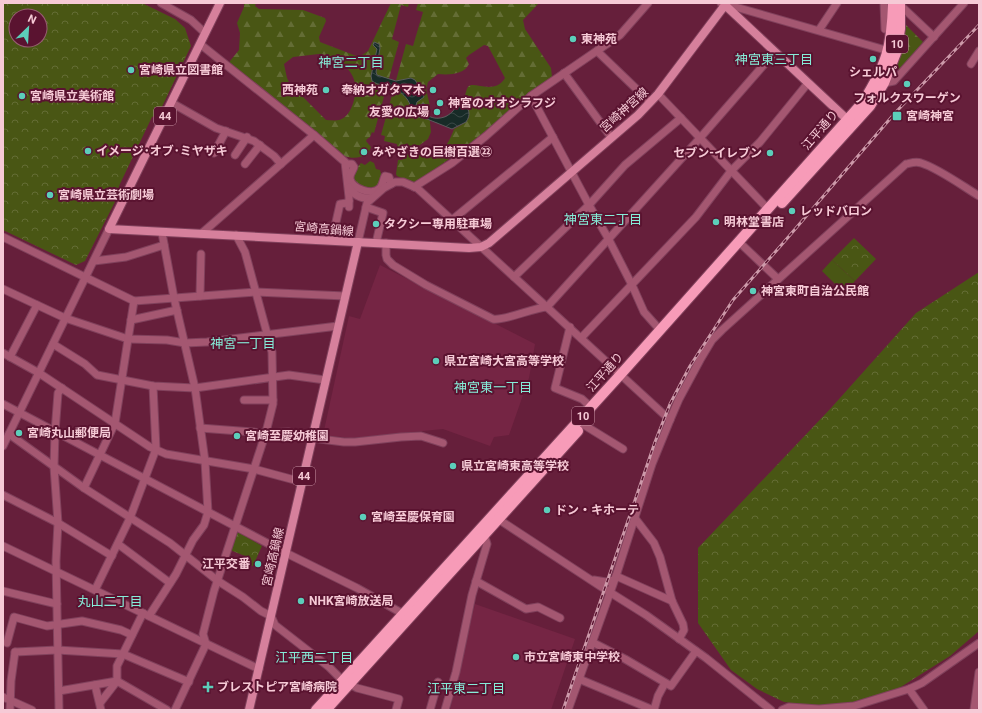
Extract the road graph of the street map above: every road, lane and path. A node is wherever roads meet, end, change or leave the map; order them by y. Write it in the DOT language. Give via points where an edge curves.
graph roads {
  1 [pos="161,3"];
  2 [pos="220,3"];
  3 [pos="648,3"];
  4 [pos="838,3"];
  5 [pos="884,3"];
  6 [pos="964,3"];
  7 [pos="724,4"];
  8 [pos="898,4"];
  9 [pos="892,28"];
  10 [pos="819,30"];
  11 [pos="205,33"];
  12 [pos="934,37"];
  13 [pos="200,44"];
  14 [pos="889,50"];
  15 [pos="597,51"];
  16 [pos="774,52"];
  17 [pos="978,54"];
  18 [pos="971,64"];
  19 [pos="564,73"];
  20 [pos="880,82"];
  21 [pos="808,83"];
  22 [pos="658,94"];
  23 [pos="531,96"];
  24 [pos="650,102"];
  25 [pos="172,103"];
  26 [pos="681,118"];
  27 [pos="850,122"];
  28 [pos="226,131"];
  29 [pos="314,135"];
  30 [pos="553,137"];
  31 [pos="611,137"];
  32 [pos="247,138"];
  33 [pos="700,138"];
  34 [pos="260,145"];
  35 [pos="214,153"];
  36 [pos="235,155"];
  37 [pos="245,164"];
  38 [pos="281,164"];
  39 [pos="346,166"];
  40 [pos="572,171"];
  41 [pos="732,171"];
  42 [pos="393,183"];
  43 [pos="348,186"];
  44 [pos="414,187"];
  45 [pos="979,196"];
  46 [pos="369,203"];
  47 [pos="589,205"];
  48 [pos="768,209"];
  49 [pos="452,220"];
  50 [pos="110,229"];
  51 [pos="162,233"];
  52 [pos="200,234"];
  53 [pos="236,235"];
  54 [pos="3,237"];
  55 [pos="608,238"];
  56 [pos="328,240"];
  57 [pos="358,242"];
  58 [pos="376,243"];
  59 [pos="386,243"];
  60 [pos="741,244"];
  61 [pos="164,245"];
  62 [pos="481,247"];
  63 [pos="201,254"];
  64 [pos="94,260"];
  65 [pos="514,276"];
  66 [pos="86,278"];
  67 [pos="778,279"];
  68 [pos="632,285"];
  69 [pos="3,289"];
  70 [pos="256,292"];
  71 [pos="200,296"];
  72 [pos="345,296"];
  73 [pos="174,298"];
  74 [pos="134,301"];
  75 [pos="37,305"];
  76 [pos="547,307"];
  77 [pos="177,310"];
  78 [pos="66,318"];
  79 [pos="131,320"];
  80 [pos="338,326"];
  81 [pos="570,327"];
  82 [pos="660,330"];
  83 [pos="268,336"];
  84 [pos="581,338"];
  85 [pos="128,339"];
  86 [pos="185,343"];
  87 [pos="53,344"];
  88 [pos="3,352"];
  89 [pos="10,357"];
  90 [pos="39,373"];
  91 [pos="624,376"];
  92 [pos="273,377"];
  93 [pos="121,380"];
  94 [pos="325,380"];
  95 [pos="154,386"];
  96 [pos="62,388"];
  97 [pos="195,388"];
  98 [pos="244,400"];
  99 [pos="273,400"];
  100 [pos="3,404"];
  101 [pos="591,406"];
  102 [pos="20,413"];
  103 [pos="670,420"];
  104 [pos="115,423"];
  105 [pos="584,425"];
  106 [pos="200,428"];
  107 [pos="55,432"];
  108 [pos="265,433"];
  109 [pos="9,434"];
  110 [pos="312,438"];
  111 [pos="443,443"];
  112 [pos="3,446"];
  113 [pos="156,449"];
  114 [pos="623,450"];
  115 [pos="100,455"];
  116 [pos="205,461"];
  117 [pos="54,467"];
  118 [pos="254,469"];
  119 [pos="146,478"];
  120 [pos="302,482"];
  121 [pos="84,488"];
  122 [pos="3,495"];
  123 [pos="208,512"];
  124 [pos="495,517"];
  125 [pos="634,517"];
  126 [pos="130,518"];
  127 [pos="58,523"];
  128 [pos="235,527"];
  129 [pos="484,535"];
  130 [pos="118,544"];
  131 [pos="3,546"];
  132 [pos="286,553"];
  133 [pos="112,556"];
  134 [pos="185,556"];
  135 [pos="56,572"];
  136 [pos="615,578"];
  137 [pos="590,579"];
  138 [pos="218,581"];
  139 [pos="476,581"];
  140 [pos="170,583"];
  141 [pos="95,590"];
  142 [pos="3,591"];
  143 [pos="610,592"];
  144 [pos="672,601"];
  145 [pos="57,604"];
  146 [pos="146,614"];
  147 [pos="406,615"];
  148 [pos="271,616"];
  149 [pos="560,618"];
  150 [pos="57,625"];
  151 [pos="132,635"];
  152 [pos="679,639"];
  153 [pos="5,641"];
  154 [pos="592,642"];
  155 [pos="979,643"];
  156 [pos="206,644"];
  157 [pos="58,650"];
  158 [pos="696,651"];
  159 [pos="15,652"];
  160 [pos="123,654"];
  161 [pos="259,669"];
  162 [pos="979,672"];
  163 [pos="579,679"];
  164 [pos="117,681"];
  165 [pos="189,682"];
  166 [pos="345,682"];
  167 [pos="438,682"];
  168 [pos="666,683"];
  169 [pos="95,685"];
  170 [pos="909,689"];
  171 [pos="58,691"];
  172 [pos="978,692"];
  173 [pos="3,697"];
  174 [pos="10,700"];
  175 [pos="101,707"];
  176 [pos="570,709"];
  177 [pos="10,710"];
  178 [pos="32,710"];
  179 [pos="59,710"];
  180 [pos="167,710"];
  181 [pos="175,710"];
  182 [pos="249,710"];
  183 [pos="316,710"];
  184 [pos="326,710"];
  185 [pos="396,710"];
  186 [pos="430,710"];
  187 [pos="445,710"];
  188 [pos="653,710"];
  189 [pos="772,710"];
  190 [pos="782,710"];
  191 [pos="924,710"];
  192 [pos="974,710"];
  1 -- 11 [label="street" via="191,20"];
  2 -- 11 [label="main road, 44"];
  3 -- 15 [label="street" via="620,35"];
  4 -- 10 [label="street"];
  5 -- 9 [label="street" via="884,28"];
  6 -- 12 [label="street"];
  7 -- 10 [label="street"];
  7 -- 16 [label="main road"];
  7 -- 22 [label="main road, 宮崎神宮線"];
  8 -- 9 [label="highway, 10"];
  8 -- 12 [label="street"];
  8 -- 20 [label="highway, 10" via="900,29 896,52"];
  9 -- 14 [label="highway, 10"];
  10 -- 14 [label="street"];
  11 -- 13 [label="main road, 44"];
  12 -- 20 [label="street" via="894,81"];
  13 -- 25 [label="main road, 44"];
  13 -- 29 [label="street"];
  14 -- 20 [label="highway, 10"];
  15 -- 19 [label="street"];
  15 -- 24 [label="street"];
  16 -- 21 [label="main road"];
  16 -- 33 [label="street"];
  17 -- 18 [label="street"];
  19 -- 23 [label="street"];
  19 -- 31 [label="street"];
  20 -- 27 [label="highway, 江平通り / 10" via="870,106"];
  21 -- 27 [label="main road"];
  21 -- 41 [label="street" via="760,142"];
  22 -- 24 [label="main road, 宮崎神宮線"];
  22 -- 26 [label="street"];
  23 -- 30 [label="street"];
  23 -- 44 [label="street" via="486,136"];
  24 -- 31 [label="main road, 宮崎神宮線"];
  25 -- 28 [label="street"];
  25 -- 50 [label="main road, 44"];
  26 -- 33 [label="street"];
  26 -- 47 [label="street" via="625,165"];
  27 -- 48 [label="highway, 江平通り / 10"];
  27 -- 60 [label="highway, 江平通り / 10"];
  28 -- 32 [label="street"];
  28 -- 35 [label="street"];
  29 -- 38 [label="street"];
  29 -- 39 [label="street" via="344,161"];
  30 -- 40 [label="street"];
  30 -- 49 [label="street"];
  31 -- 40 [label="main road, 宮崎神宮線"];
  32 -- 34 [label="street"];
  32 -- 36 [label="street"];
  33 -- 41 [label="street"];
  33 -- 55 [label="street"];
  34 -- 37 [label="street"];
  34 -- 38 [label="street"];
  38 -- 52 [label="street"];
  39 -- 42 [label="street" via="354,166 350,180 357,188 378,190 386,176"];
  39 -- 43 [label="street"];
  40 -- 47 [label="street"];
  40 -- 62 [label="main road, 宮崎神宮線" via="489,243"];
  41 -- 48 [label="street"];
  41 -- 68 [label="street" via="696,218"];
  42 -- 44 [label="street" via="403,182"];
  42 -- 46 [label="street"];
  43 -- 46 [label="street" via="351,192"];
  43 -- 56 [label="street" via="349,204 340,204 333,235"];
  44 -- 49 [label="street"];
  45 -- 67 [label="street" via="922,163 906,164"];
  46 -- 57 [label="street"];
  46 -- 58 [label="street" via="382,213"];
  47 -- 55 [label="street"];
  47 -- 65 [label="street"];
  48 -- 60 [label="highway, 江平通り / 10"];
  49 -- 62 [label="street"];
  50 -- 51 [label="main road, 宮崎高鍋線"];
  50 -- 64 [label="street"];
  51 -- 52 [label="main road, 宮崎高鍋線"];
  51 -- 61 [label="street"];
  52 -- 53 [label="main road, 宮崎高鍋線"];
  53 -- 56 [label="main road, 宮崎高鍋線"];
  53 -- 70 [label="street" via="245,252"];
  54 -- 66 [label="street"];
  55 -- 68 [label="street"];
  55 -- 76 [label="street"];
  56 -- 57 [label="main road, 宮崎高鍋線" via="346,237"];
  57 -- 58 [label="main road"];
  57 -- 72 [label="main road, 宮崎高鍋線 / 44"];
  58 -- 59 [label="main road"];
  59 -- 62 [label="main road"];
  59 -- 76 [label="street" via="387,259 393,265 426,285 499,320"];
  60 -- 67 [label="street"];
  60 -- 82 [label="highway, 江平通り / 10"];
  60 -- 91 [label="highway, 江平通り / 10"];
  61 -- 64 [label="street" via="126,257"];
  61 -- 73 [label="street"];
  62 -- 65 [label="street"];
  63 -- 71 [label="street"];
  64 -- 66 [label="street"];
  65 -- 76 [label="street"];
  66 -- 74 [label="street"];
  66 -- 78 [label="street"];
  67 -- 103 [label="street" via="712,340"];
  68 -- 82 [label="street" via="644,312"];
  68 -- 84 [label="street"];
  69 -- 75 [label="street"];
  70 -- 71 [label="street"];
  70 -- 72 [label="street"];
  70 -- 83 [label="street"];
  71 -- 73 [label="street"];
  72 -- 80 [label="main road, 宮崎高鍋線 / 44"];
  73 -- 74 [label="street"];
  73 -- 77 [label="street"];
  74 -- 79 [label="street"];
  75 -- 78 [label="street"];
  75 -- 89 [label="street"];
  76 -- 81 [label="street"];
  77 -- 79 [label="street"];
  77 -- 86 [label="street"];
  78 -- 85 [label="street"];
  78 -- 87 [label="street"];
  79 -- 85 [label="street"];
  80 -- 83 [label="street"];
  80 -- 94 [label="main road, 宮崎高鍋線 / 44"];
  81 -- 84 [label="street"];
  81 -- 101 [label="street" via="556,388 582,399"];
  82 -- 91 [label="highway, 江平通り / 10"];
  83 -- 86 [label="street"];
  83 -- 92 [label="street" via="272,352"];
  84 -- 91 [label="street"];
  85 -- 86 [label="street"];
  85 -- 93 [label="street"];
  86 -- 97 [label="street"];
  87 -- 90 [label="street"];
  87 -- 93 [label="street" via="85,364 97,375"];
  88 -- 89 [label="street"];
  89 -- 90 [label="street"];
  90 -- 96 [label="street"];
  90 -- 102 [label="street"];
  91 -- 101 [label="highway, 江平通り / 10"];
  91 -- 103 [label="street"];
  91 -- 105 [label="highway, 江平通り / 10"];
  92 -- 94 [label="street" via="289,375"];
  92 -- 97 [label="street"];
  92 -- 99 [label="street"];
  93 -- 95 [label="street"];
  93 -- 104 [label="street"];
  94 -- 110 [label="main road, 宮崎高鍋線 / 44"];
  95 -- 97 [label="street"];
  95 -- 113 [label="street"];
  96 -- 104 [label="street"];
  96 -- 107 [label="street" via="58,393"];
  97 -- 106 [label="street"];
  98 -- 99 [label="street"];
  99 -- 108 [label="street"];
  100 -- 102 [label="street"];
  101 -- 124 [label="highway, 江平通り / 10"];
  102 -- 107 [label="street"];
  102 -- 109 [label="street"];
  103 -- 125 [label="street"];
  104 -- 113 [label="street"];
  104 -- 115 [label="street"];
  105 -- 114 [label="street"];
  105 -- 124 [label="highway, 江平通り / 10"];
  106 -- 108 [label="street"];
  106 -- 116 [label="street"];
  107 -- 115 [label="street"];
  107 -- 117 [label="street"];
  108 -- 110 [label="street" via="289,432"];
  108 -- 118 [label="street"];
  109 -- 112 [label="street"];
  109 -- 117 [label="street"];
  110 -- 111 [label="street" via="355,442 421,436"];
  110 -- 120 [label="main road, 宮崎高鍋線 / 44"];
  113 -- 116 [label="street" via="166,454"];
  113 -- 119 [label="street"];
  115 -- 119 [label="street"];
  115 -- 121 [label="street"];
  116 -- 118 [label="street"];
  116 -- 123 [label="street"];
  117 -- 121 [label="street"];
  117 -- 127 [label="street"];
  118 -- 120 [label="street"];
  118 -- 128 [label="street"];
  119 -- 123 [label="street"];
  119 -- 126 [label="street"];
  120 -- 132 [label="main road, 宮崎高鍋線 / 44"];
  121 -- 126 [label="street"];
  122 -- 127 [label="street"];
  123 -- 128 [label="street"];
  123 -- 134 [label="street" via="204,525"];
  124 -- 129 [label="highway, 江平通り / 10"];
  124 -- 137 [label="street"];
  124 -- 147 [label="highway, 江平通り / 10"];
  125 -- 136 [label="street"];
  125 -- 144 [label="street" via="654,543"];
  126 -- 130 [label="street"];
  126 -- 134 [label="street" via="170,543"];
  127 -- 133 [label="street"];
  127 -- 135 [label="street"];
  128 -- 132 [label="street"];
  128 -- 138 [label="street"];
  129 -- 139 [label="street" via="487,544"];
  129 -- 147 [label="highway, 江平通り / 10"];
  130 -- 133 [label="street"];
  130 -- 140 [label="street"];
  131 -- 135 [label="street"];
  132 -- 147 [label="street"];
  132 -- 148 [label="main road, 宮崎高鍋線 / 44"];
  133 -- 141 [label="street"];
  134 -- 138 [label="street"];
  134 -- 140 [label="street"];
  135 -- 141 [label="street"];
  135 -- 145 [label="street"];
  136 -- 137 [label="street" via="606,582"];
  136 -- 143 [label="street"];
  136 -- 144 [label="street"];
  137 -- 143 [label="street"];
  138 -- 148 [label="street"];
  138 -- 156 [label="street" via="203,634"];
  139 -- 149 [label="street" via="526,609 538,607"];
  139 -- 187 [label="street" via="456,673"];
  140 -- 146 [label="street"];
  141 -- 146 [label="street"];
  142 -- 145 [label="street"];
  143 -- 152 [label="street"];
  143 -- 154 [label="street"];
  144 -- 152 [label="street" via="683,624 683,634"];
  145 -- 150 [label="street"];
  146 -- 151 [label="street"];
  146 -- 156 [label="street"];
  147 -- 166 [label="highway, 江平通り / 10"];
  148 -- 161 [label="main road, 宮崎高鍋線 / 44"];
  148 -- 166 [label="street" via="275,625"];
  150 -- 151 [label="street" via="82,622 121,630"];
  150 -- 153 [label="street" via="47,626 14,617"];
  150 -- 157 [label="street"];
  151 -- 160 [label="street"];
  152 -- 158 [label="street"];
  153 -- 159 [label="street"];
  154 -- 163 [label="street"];
  154 -- 168 [label="street"];
  155 -- 170 [label="street" via="922,683"];
  156 -- 161 [label="street"];
  156 -- 165 [label="street"];
  157 -- 159 [label="street"];
  157 -- 160 [label="street"];
  157 -- 171 [label="street"];
  158 -- 168 [label="street" via="671,686"];
  158 -- 189 [label="street"];
  159 -- 174 [label="street"];
  160 -- 164 [label="street" via="118,666"];
  160 -- 165 [label="street"];
  161 -- 182 [label="main road, 宮崎高鍋線 / 44"];
  162 -- 172 [label="street"];
  163 -- 176 [label="street"];
  163 -- 188 [label="street"];
  164 -- 169 [label="street"];
  164 -- 175 [label="street"];
  164 -- 180 [label="street"];
  165 -- 181 [label="street"];
  166 -- 183 [label="highway, 江平通り / 10"];
  166 -- 184 [label="highway, 江平通り / 10"];
  166 -- 185 [label="street" via="357,688 399,699"];
  167 -- 186 [label="street"];
  168 -- 188 [label="street"];
  169 -- 171 [label="street"];
  169 -- 175 [label="street"];
  170 -- 190 [label="street" via="854,706 819,709 789,707"];
  170 -- 191 [label="street"];
  171 -- 179 [label="street"];
  172 -- 192 [label="street"];
  173 -- 174 [label="street"];
  174 -- 177 [label="street"];
  174 -- 178 [label="street"];
}
